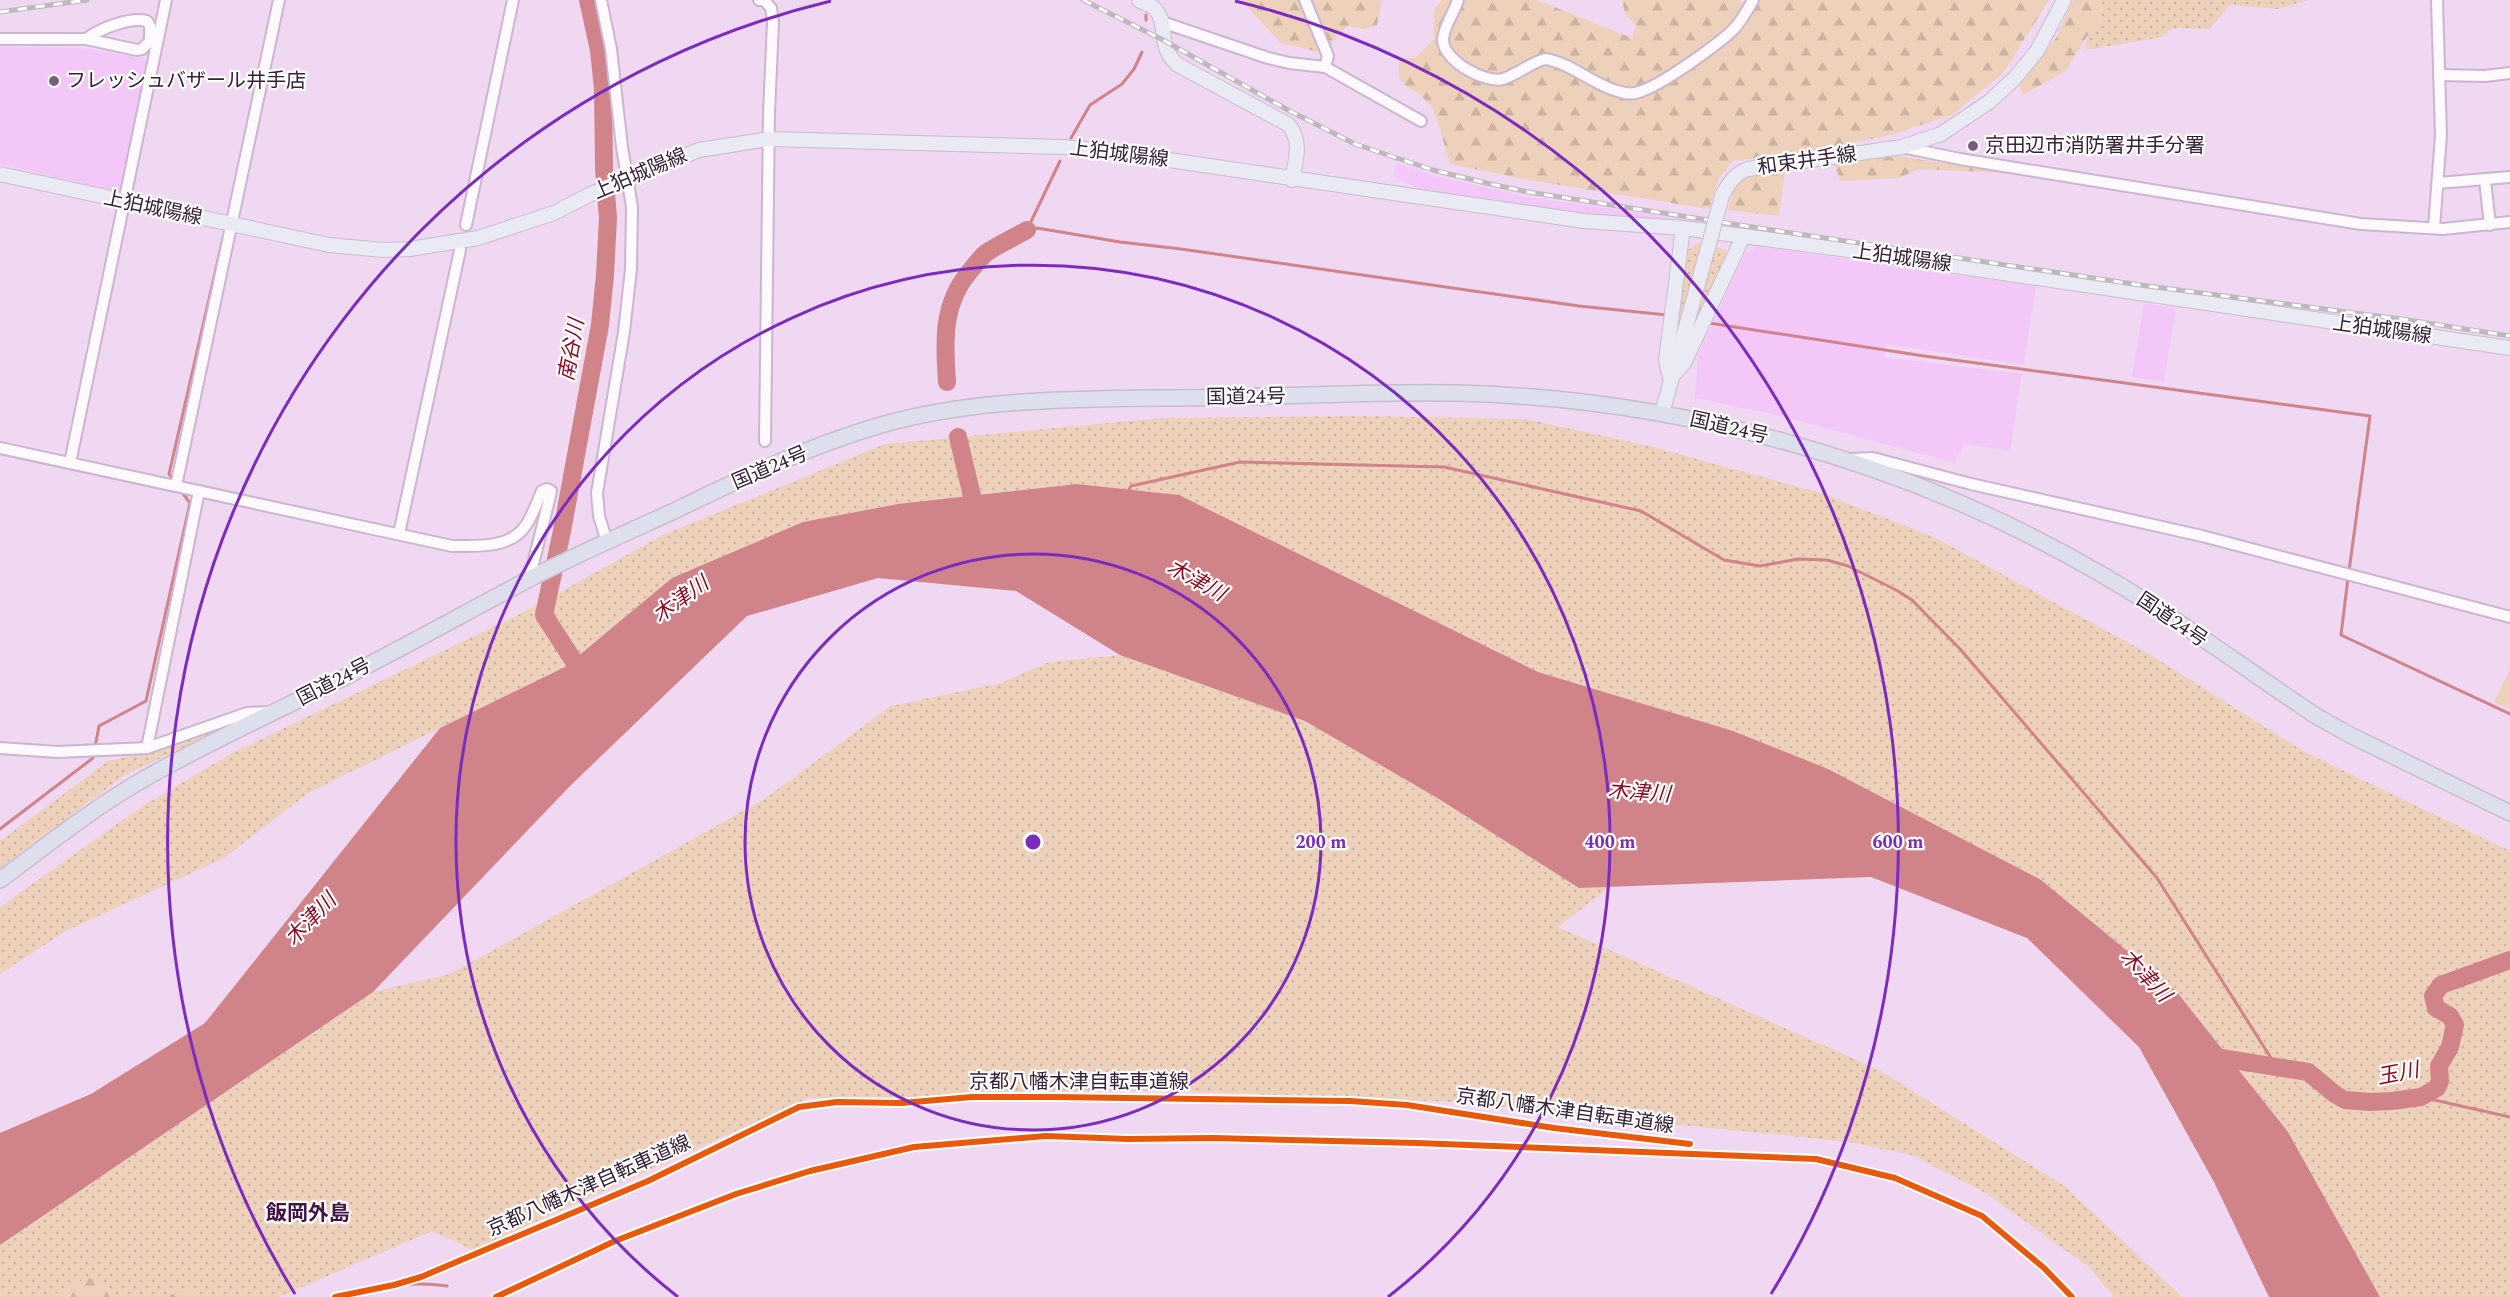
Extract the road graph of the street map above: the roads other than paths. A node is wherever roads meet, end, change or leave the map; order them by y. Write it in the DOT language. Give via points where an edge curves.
graph roads {
  1 [pos="166,0"];
  2 [pos="279,0"];
  3 [pos="513,0"];
  4 [pos="602,0"];
  5 [pos="759,0"];
  6 [pos="1140,0"];
  7 [pos="1305,0"];
  8 [pos="1458,0"];
  9 [pos="1753,0"];
  10 [pos="2064,0"];
  11 [pos="2437,0"];
  12 [pos="1162,22"];
  13 [pos="0,39"];
  14 [pos="87,39"];
  15 [pos="1325,67"];
  16 [pos="2510,73"];
  17 [pos="2439,75"];
  18 [pos="1421,121"];
  19 [pos="770,139"];
  20 [pos="1902,147"];
  21 [pos="0,174"];
  22 [pos="2510,177"];
  23 [pos="623,180"];
  24 [pos="1292,180"];
  25 [pos="2485,180"];
  26 [pos="2438,183"];
  27 [pos="124,202"];
  28 [pos="2510,222"];
  29 [pos="232,225"];
  30 [pos="466,225"];
  31 [pos="2490,225"];
  32 [pos="1683,228"];
  33 [pos="2434,228"];
  34 [pos="1743,237"];
  35 [pos="460,250"];
  36 [pos="2510,348"];
  37 [pos="1670,380"];
  38 [pos="1662,412"];
  39 [pos="765,441"];
  40 [pos="0,448"];
  41 [pos="1843,459"];
  42 [pos="70,463"];
  43 [pos="176,486"];
  44 [pos="199,491"];
  45 [pos="399,534"];
  46 [pos="607,542"];
  47 [pos="531,578"];
  48 [pos="2510,617"];
  49 [pos="274,712"];
  50 [pos="147,747"];
  51 [pos="0,748"];
  52 [pos="2510,813"];
  53 [pos="0,880"];
  1 -- 27 [label="street"];
  2 -- 29 [label="street"];
  3 -- 30 [label="street"];
  4 -- 23 [label="street" via="611,49"];
  5 -- 19 [label="street" via="771,8"];
  6 -- 12 [label="main road" via="1155,9"];
  7 -- 15 [label="street" via="1329,56"];
  8 -- 9 [label="street" via="1445,33 1444,47 1453,59 1485,79 1505,79 1545,58 1607,88 1639,93 1714,45 1733,29"];
  10 -- 20 [label="main road, 和束井手線" via="2037,51 2014,79 1966,119 1941,134"];
  11 -- 17 [label="street"];
  12 -- 15 [label="street" via="1268,58"];
  12 -- 24 [label="main road" via="1166,51 1178,65 1289,125 1297,135 1298,148"];
  13 -- 14 [label="street"];
  14 -- 14 [label="street" via="135,20 147,21 150,26 150,41 142,49"];
  15 -- 18 [label="street"];
  16 -- 17 [label="street"];
  17 -- 26 [label="street"];
  19 -- 23 [label="main road, 上狛城陽線" via="699,150"];
  19 -- 24 [label="main road, 上狛城陽線" via="1101,150"];
  19 -- 39 [label="street"];
  20 -- 33 [label="street" via="2361,224"];
  20 -- 37 [label="main road, 和束井手線, bridge" via="1739,172 1722,196"];
  21 -- 27 [label="main road, 上狛城陽線"];
  22 -- 25 [label="street"];
  23 -- 29 [label="main road, 上狛城陽線" via="554,213 507,229 410,249 354,248"];
  23 -- 46 [label="street" via="632,207 631,269 597,493"];
  24 -- 32 [label="main road, 上狛城陽線" via="1584,221"];
  25 -- 26 [label="street"];
  25 -- 31 [label="street"];
  26 -- 33 [label="street"];
  27 -- 29 [label="main road, 上狛城陽線"];
  27 -- 42 [label="street"];
  28 -- 31 [label="street"];
  29 -- 43 [label="street"];
  31 -- 33 [label="street"];
  32 -- 34 [label="main road, 上狛城陽線"];
  32 -- 37 [label="main road" via="1666,360"];
  34 -- 36 [label="main road, 上狛城陽線"];
  34 -- 37 [label="main road" via="1684,363"];
  35 -- 45 [label="street"];
  37 -- 38 [label="main road, 和束井手線"];
  38 -- 41 [label="highway, 国道24号" via="1760,434"];
  38 -- 46 [label="highway, 国道24号" via="1557,399 1456,393 1038,402 935,412 880,425 787,459"];
  40 -- 42 [label="street"];
  41 -- 48 [label="street" via="1873,458 2202,536"];
  41 -- 52 [label="highway, 国道24号" via="1974,510 2085,566 2316,716"];
  42 -- 43 [label="street"];
  43 -- 44 [label="street"];
  44 -- 45 [label="street"];
  44 -- 50 [label="street"];
  45 -- 47 [label="street" via="452,546 485,546 510,538 525,527 542,491 548,489 551,491"];
  46 -- 47 [label="highway, 国道24号"];
  47 -- 49 [label="highway, 国道24号"];
  49 -- 50 [label="street" via="247,713"];
  49 -- 53 [label="highway, 国道24号" via="104,803"];
  50 -- 51 [label="street" via="57,752"];
}
